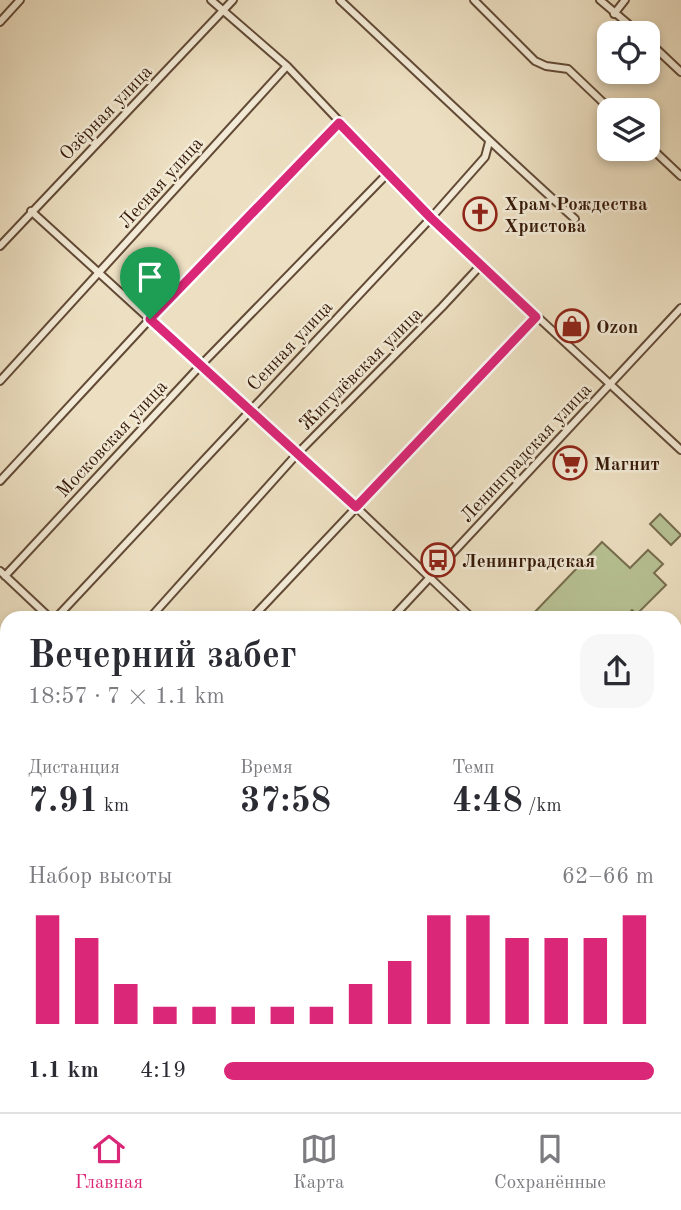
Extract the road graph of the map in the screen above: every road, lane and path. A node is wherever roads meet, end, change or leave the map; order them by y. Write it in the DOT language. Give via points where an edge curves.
graph roads {
  1 [pos="20,0"];
  2 [pos="211,0"];
  3 [pos="233,0"];
  4 [pos="340,0"];
  5 [pos="474,0"];
  6 [pos="600,0"];
  7 [pos="625,0"];
  8 [pos="224,10"];
  9 [pos="614,14"];
  10 [pos="626,21"];
  11 [pos="0,22"];
  12 [pos="660,52"];
  13 [pos="286,66"];
  14 [pos="681,72"];
  15 [pos="598,98"];
  16 [pos="339,123"];
  17 [pos="489,142"];
  18 [pos="660,156"];
  19 [pos="388,173"];
  20 [pos="681,176"];
  21 [pos="31,211"];
  22 [pos="431,218"];
  23 [pos="575,219"];
  24 [pos="0,246"];
  25 [pos="481,265"];
  26 [pos="100,273"];
  27 [pos="681,308"];
  28 [pos="536,317"];
  29 [pos="150,319"];
  30 [pos="201,365"];
  31 [pos="0,381"];
  32 [pos="609,384"];
  33 [pos="250,411"];
  34 [pos="681,450"];
  35 [pos="297,454"];
  36 [pos="0,481"];
  37 [pos="356,507"];
  38 [pos="2,573"];
  39 [pos="429,579"];
  40 [pos="43,611"];
  41 [pos="63,611"];
  42 [pos="156,611"];
  43 [pos="259,611"];
  44 [pos="399,611"];
  45 [pos="463,611"];
  1 -- 11 [label="street"];
  2 -- 8 [label="street"];
  3 -- 8 [label="street, Озёрная улица"];
  4 -- 17 [label="street"];
  5 -- 15 [label="street" via="535,61 568,69"];
  6 -- 9 [label="street"];
  7 -- 9 [label="street"];
  8 -- 13 [label="street"];
  8 -- 21 [label="street, Озёрная улица"];
  9 -- 10 [label="street"];
  12 -- 14 [label="street"];
  13 -- 16 [label="street"];
  13 -- 26 [label="street, Лесная улица"];
  16 -- 19 [label="street"];
  16 -- 29 [label="street"];
  17 -- 22 [label="street, Сенная улица" via="485,156"];
  17 -- 23 [label="street"];
  18 -- 20 [label="street"];
  19 -- 22 [label="street"];
  19 -- 30 [label="street, Московская улица"];
  21 -- 24 [label="street, Озёрная улица"];
  21 -- 26 [label="street"];
  22 -- 25 [label="street"];
  22 -- 33 [label="street, Сенная улица"];
  25 -- 28 [label="street"];
  25 -- 35 [label="street, Жигулёвская улица"];
  26 -- 29 [label="street"];
  26 -- 31 [label="street, Лесная улица"];
  27 -- 32 [label="street, Ленинградская улица"];
  28 -- 32 [label="street"];
  28 -- 37 [label="street"];
  29 -- 30 [label="street"];
  29 -- 36 [label="street"];
  30 -- 33 [label="street"];
  30 -- 38 [label="street, Московская улица"];
  32 -- 34 [label="street"];
  32 -- 39 [label="street, Ленинградская улица"];
  33 -- 35 [label="street"];
  33 -- 41 [label="street, Сенная улица"];
  35 -- 37 [label="street"];
  35 -- 42 [label="street, Жигулёвская улица"];
  37 -- 39 [label="street"];
  37 -- 43 [label="street"];
  38 -- 40 [label="street"];
  39 -- 44 [label="street, Ленинградская улица"];
  39 -- 45 [label="street"];
}
